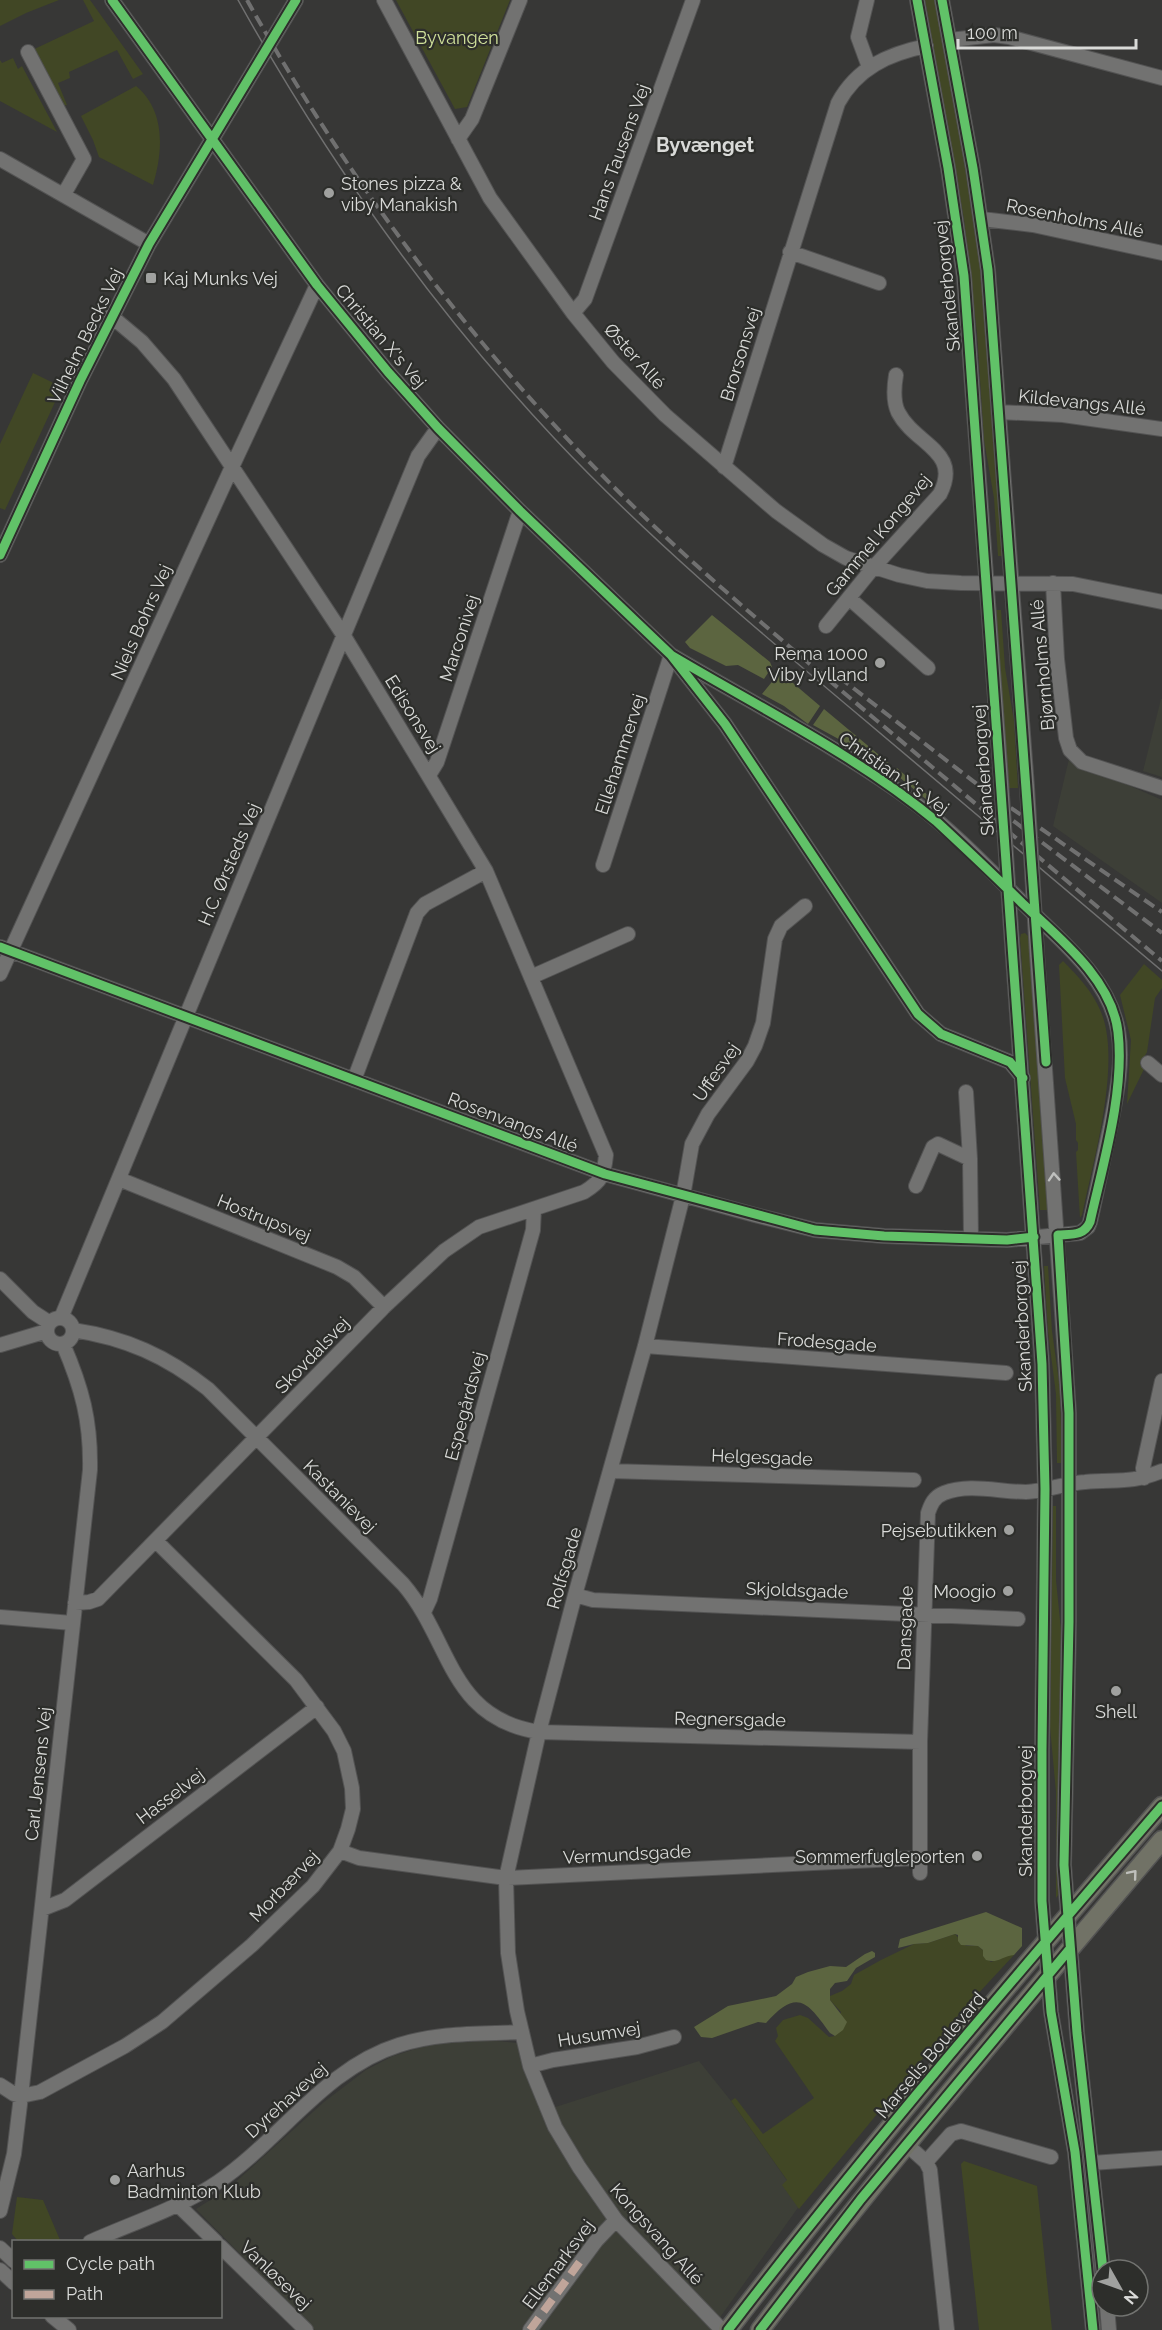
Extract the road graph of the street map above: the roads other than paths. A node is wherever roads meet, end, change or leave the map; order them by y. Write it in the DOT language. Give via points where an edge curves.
graph roads {
  1 [pos="112,0"];
  2 [pos="296,0"];
  3 [pos="384,0"];
  4 [pos="520,0"];
  5 [pos="693,0"];
  6 [pos="867,0"];
  7 [pos="917,0"];
  8 [pos="942,0"];
  9 [pos="950,39"];
  10 [pos="926,45"];
  11 [pos="28,52"];
  12 [pos="869,67"];
  13 [pos="1162,78"];
  14 [pos="212,138"];
  15 [pos="458,139"];
  16 [pos="0,159"];
  17 [pos="64,194"];
  18 [pos="982,219"];
  19 [pos="149,244"];
  20 [pos="790,252"];
  21 [pos="1162,253"];
  22 [pos="879,283"];
  23 [pos="317,285"];
  24 [pos="573,313"];
  25 [pos="111,316"];
  26 [pos="896,375"];
  27 [pos="999,412"];
  28 [pos="438,428"];
  29 [pos="1162,429"];
  30 [pos="232,467"];
  31 [pos="724,467"];
  32 [pos="520,511"];
  33 [pos="0,555"];
  34 [pos="873,568"];
  35 [pos="987,582"];
  36 [pos="1011,582"];
  37 [pos="1053,582"];
  38 [pos="849,598"];
  39 [pos="1162,602"];
  40 [pos="826,626"];
  41 [pos="344,636"];
  42 [pos="671,655"];
  43 [pos="928,668"];
  44 [pos="429,775"];
  45 [pos="1162,788"];
  46 [pos="603,865"];
  47 [pos="486,871"];
  48 [pos="804,906"];
  49 [pos="628,934"];
  50 [pos="5,949"];
  51 [pos="0,974"];
  52 [pos="531,977"];
  53 [pos="185,1018"];
  54 [pos="1148,1063"];
  55 [pos="1162,1075"];
  56 [pos="1023,1078"];
  57 [pos="354,1080"];
  58 [pos="966,1092"];
  59 [pos="970,1159"];
  60 [pos="604,1174"];
  61 [pos="119,1179"];
  62 [pos="916,1186"];
  63 [pos="683,1196"];
  64 [pos="534,1209"];
  65 [pos="1058,1235"];
  66 [pos="1034,1237"];
  67 [pos="971,1239"];
  68 [pos="0,1279"];
  69 [pos="384,1307"];
  70 [pos="53,1324"];
  71 [pos="73,1330"];
  72 [pos="63,1344"];
  73 [pos="0,1345"];
  74 [pos="645,1346"];
  75 [pos="1006,1373"];
  76 [pos="1162,1381"];
  77 [pos="256,1438"];
  78 [pos="610,1471"];
  79 [pos="1162,1471"];
  80 [pos="1144,1478"];
  81 [pos="914,1480"];
  82 [pos="1070,1484"];
  83 [pos="1045,1488"];
  84 [pos="156,1541"];
  85 [pos="575,1595"];
  86 [pos="75,1602"];
  87 [pos="424,1612"];
  88 [pos="923,1614"];
  89 [pos="0,1617"];
  90 [pos="1018,1619"];
  91 [pos="72,1623"];
  92 [pos="318,1707"];
  93 [pos="539,1732"];
  94 [pos="920,1742"];
  95 [pos="1162,1806"];
  96 [pos="1162,1840"];
  97 [pos="340,1851"];
  98 [pos="918,1857"];
  99 [pos="920,1873"];
  100 [pos="506,1878"];
  101 [pos="42,1909"];
  102 [pos="1067,1917"];
  103 [pos="1046,1942"];
  104 [pos="1069,1950"];
  105 [pos="508,1953"];
  106 [pos="1048,1975"];
  107 [pos="522,2032"];
  108 [pos="675,2037"];
  109 [pos="530,2066"];
  110 [pos="0,2085"];
  111 [pos="21,2096"];
  112 [pos="906,2144"];
  113 [pos="1051,2157"];
  114 [pos="1162,2158"];
  115 [pos="926,2162"];
  116 [pos="1092,2163"];
  117 [pos="177,2204"];
  118 [pos="0,2211"];
  119 [pos="616,2220"];
  120 [pos="92,2240"];
  121 [pos="215,2240"];
  122 [pos="0,2248"];
  123 [pos="222,2248"];
  124 [pos="1102,2258"];
  125 [pos="12,2259"];
  126 [pos="0,2270"];
  127 [pos="12,2281"];
  128 [pos="55,2318"];
  129 [pos="70,2330"];
  130 [pos="306,2330"];
  131 [pos="530,2330"];
  132 [pos="722,2330"];
  133 [pos="728,2330"];
  134 [pos="760,2330"];
  135 [pos="947,2330"];
  136 [pos="1094,2330"];
  1 -- 14 [label="street, Christian X's Vej"];
  2 -- 14 [label="street, Vilhelm Becks Vej"];
  3 -- 15 [label="street, Øster Allé"];
  4 -- 15 [label="street" via="472,119"];
  5 -- 24 [label="street, Hans Tausens Vej" via="585,299"];
  6 -- 12 [label="street" via="858,37"];
  7 -- 10 [label="street, Skanderborgvej"];
  8 -- 9 [label="street"];
  9 -- 13 [label="street" via="994,35"];
  9 -- 18 [label="street"];
  10 -- 12 [label="street, Brorsonsvej" via="894,54"];
  10 -- 35 [label="street, Skanderborgvej" via="964,276"];
  11 -- 17 [label="street" via="84,159"];
  12 -- 20 [label="street, Brorsonsvej" via="845,90 838,103"];
  14 -- 19 [label="street, Vilhelm Becks Vej"];
  14 -- 23 [label="street, Christian X's Vej"];
  15 -- 24 [label="street, Øster Allé" via="490,198"];
  16 -- 17 [label="street"];
  17 -- 19 [label="street"];
  18 -- 21 [label="street, Rosenholms Allé" via="1033,225"];
  18 -- 27 [label="street"];
  19 -- 25 [label="street, Vilhelm Becks Vej"];
  20 -- 22 [label="street"];
  20 -- 31 [label="street, Brorsonsvej"];
  23 -- 28 [label="street, Christian X's Vej"];
  23 -- 30 [label="street, Niels Bohrs Vej"];
  24 -- 31 [label="street, Øster Allé" via="664,416"];
  25 -- 30 [label="street, Edisonsvej" via="157,357"];
  25 -- 33 [label="street, Vilhelm Becks Vej"];
  26 -- 34 [label="street, Gammel Kongevej" via="898,411 946,466 947,480 940,494"];
  27 -- 29 [label="street, Kildevangs Allé" via="1063,415"];
  27 -- 36 [label="street"];
  28 -- 32 [label="street, Christian X's Vej"];
  28 -- 41 [label="street, H.C. Ørsteds Vej" via="418,456"];
  30 -- 41 [label="street, Edisonsvej"];
  30 -- 50 [label="street, Niels Bohrs Vej"];
  31 -- 34 [label="street, Øster Allé" via="823,545"];
  32 -- 42 [label="street, Christian X's Vej"];
  32 -- 44 [label="street, Marconivej" via="440,753"];
  34 -- 35 [label="street, Øster Allé" via="927,581"];
  34 -- 38 [label="street, Gammel Kongevej"];
  35 -- 36 [label="street"];
  35 -- 56 [label="street, Skanderborgvej, bridge"];
  36 -- 37 [label="street"];
  65 -- 36 [label="street, one-way, bridge"];
  37 -- 39 [label="street"];
  37 -- 45 [label="street, Bjørnholms Allé" via="1070,750 1082,762"];
  38 -- 40 [label="street, Gammel Kongevej"];
  38 -- 43 [label="street"];
  41 -- 44 [label="street, Edisonsvej"];
  41 -- 53 [label="street, H.C. Ørsteds Vej"];
  42 -- 46 [label="street, Ellehammervej"];
  42 -- 56 [label="street, Christian X's Vej" via="725,724 918,1014 941,1034 1010,1062"];
  42 -- 65 [label="street, Christian X's Vej" via="851,760 916,804 1069,947 1094,977 1109,1002 1118,1030 1116,1096 1088,1227 1080,1233"];
  44 -- 47 [label="street, Edisonsvej"];
  47 -- 52 [label="street, Edisonsvej"];
  47 -- 57 [label="street" via="425,904 417,913"];
  48 -- 63 [label="street, Uffesvej" via="781,926 775,939 758,1038 692,1144"];
  49 -- 52 [label="street"];
  50 -- 51 [label="street, Niels Bohrs Vej"];
  50 -- 53 [label="street, Rosenvangs Allé"];
  52 -- 60 [label="street, Edisonsvej" via="601,1138 606,1155"];
  53 -- 57 [label="street, Rosenvangs Allé"];
  53 -- 61 [label="street, H.C. Ørsteds Vej"];
  54 -- 55 [label="street"];
  56 -- 66 [label="street, Skanderborgvej"];
  57 -- 60 [label="street, Rosenvangs Allé"];
  58 -- 59 [label="street"];
  59 -- 62 [label="street" via="938,1144 933,1147"];
  59 -- 67 [label="street"];
  60 -- 63 [label="street, Rosenvangs Allé"];
  60 -- 64 [label="street, Skovdalsvej" via="584,1192"];
  61 -- 69 [label="street, Hostrupsvej" via="337,1268 354,1277"];
  61 -- 70 [label="street, H.C. Ørsteds Vej"];
  63 -- 67 [label="street, Rosenvangs Allé" via="815,1230"];
  63 -- 74 [label="street, Rolfsgade"];
  64 -- 69 [label="street, Skovdalsvej" via="463,1236"];
  64 -- 87 [label="street, Espegårdsvej" via="529,1241"];
  65 -- 66 [label="street, Rosenvangs Allé"];
  65 -- 82 [label="street"];
  66 -- 67 [label="street, Rosenvangs Allé"];
  66 -- 83 [label="street, Skanderborgvej"];
  68 -- 70 [label="street" via="33,1312"];
  69 -- 77 [label="street, Skovdalsvej"];
  70 -- 71 [label="street" via="69,1322"];
  70 -- 72 [label="street" via="52,1341"];
  70 -- 73 [label="street"];
  71 -- 72 [label="street"];
  71 -- 77 [label="street, Kastanievej" via="104,1334 186,1372"];
  72 -- 86 [label="street, Carl Jensens Vej" via="84,1397 90,1440"];
  74 -- 75 [label="street, Frodesgade"];
  74 -- 78 [label="street, Rolfsgade"];
  76 -- 80 [label="street"];
  77 -- 84 [label="street, Skovdalsvej"];
  77 -- 87 [label="street, Kastanievej" via="403,1584"];
  78 -- 81 [label="street, Helgesgade"];
  78 -- 85 [label="street, Rolfsgade"];
  79 -- 80 [label="street"];
  80 -- 82 [label="street"];
  82 -- 83 [label="street"];
  82 -- 102 [label="street" via="1064,1865"];
  83 -- 88 [label="street, Dansgade" via="1028,1492 956,1490 937,1496 928,1514"];
  83 -- 103 [label="street, Skanderborgvej" via="1041,1751"];
  84 -- 86 [label="street, Skovdalsvej" via="98,1599"];
  84 -- 92 [label="street, Morbærvej" via="296,1680"];
  85 -- 88 [label="street, Skjoldsgade" via="593,1600"];
  85 -- 93 [label="street, Rolfsgade"];
  86 -- 91 [label="street, Carl Jensens Vej"];
  87 -- 93 [label="street, Kastanievej" via="448,1665 479,1706 515,1728"];
  88 -- 90 [label="street, Skjoldsgade"];
  88 -- 94 [label="street, Dansgade"];
  89 -- 91 [label="street"];
  91 -- 101 [label="street, Carl Jensens Vej"];
  92 -- 97 [label="street, Morbærvej" via="339,1741 349,1769 352,1809"];
  92 -- 101 [label="street, Hasselvej" via="65,1900"];
  93 -- 94 [label="street, Regnersgade"];
  93 -- 100 [label="street, Rolfsgade"];
  94 -- 98 [label="street, Dansgade"];
  95 -- 102 [label="main road, Marselis Boulevard"];
  104 -- 96 [label="main road, one-way"];
  97 -- 100 [label="street, Vermundsgade" via="359,1858"];
  97 -- 111 [label="street, Morbærvej" via="306,1894 162,2022 67,2079"];
  98 -- 99 [label="street, Dansgade"];
  98 -- 100 [label="street, Vermundsgade"];
  100 -- 105 [label="street, Rolfsgade"];
  101 -- 111 [label="street, Carl Jensens Vej"];
  102 -- 103 [label="main road, Marselis Boulevard"];
  102 -- 104 [label="street"];
  103 -- 106 [label="street, Skanderborgvej"];
  103 -- 133 [label="main road, Marselis Boulevard"];
  104 -- 106 [label="main road"];
  104 -- 116 [label="street"];
  105 -- 107 [label="street, Kongsvang Allé"];
  106 -- 112 [label="main road"];
  106 -- 136 [label="street, Skanderborgvej" via="1075,2152"];
  107 -- 109 [label="street, Kongsvang Allé"];
  107 -- 117 [label="street, Dyrehavevej" via="442,2035 398,2045 361,2062 332,2082 242,2164"];
  108 -- 109 [label="street, Husumvej"];
  109 -- 119 [label="street, Kongsvang Allé" via="555,2127"];
  110 -- 111 [label="street"];
  111 -- 118 [label="street, Carl Jensens Vej" via="14,2154"];
  112 -- 115 [label="street"];
  112 -- 134 [label="main road"];
  113 -- 115 [label="street" via="961,2131 951,2134"];
  114 -- 116 [label="street"];
  115 -- 135 [label="street"];
  116 -- 124 [label="street"];
  117 -- 120 [label="street, Dyrehavevej"];
  117 -- 121 [label="street, Vanløsevej"];
  119 -- 131 [label="street, Ellemarksvej" via="584,2256"];
  119 -- 132 [label="street, Kongsvang Allé"];
  122 -- 125 [label="street"];
  123 -- 130 [label="street, Vanløsevej"];
  126 -- 127 [label="street"];
  128 -- 129 [label="street"];
}
